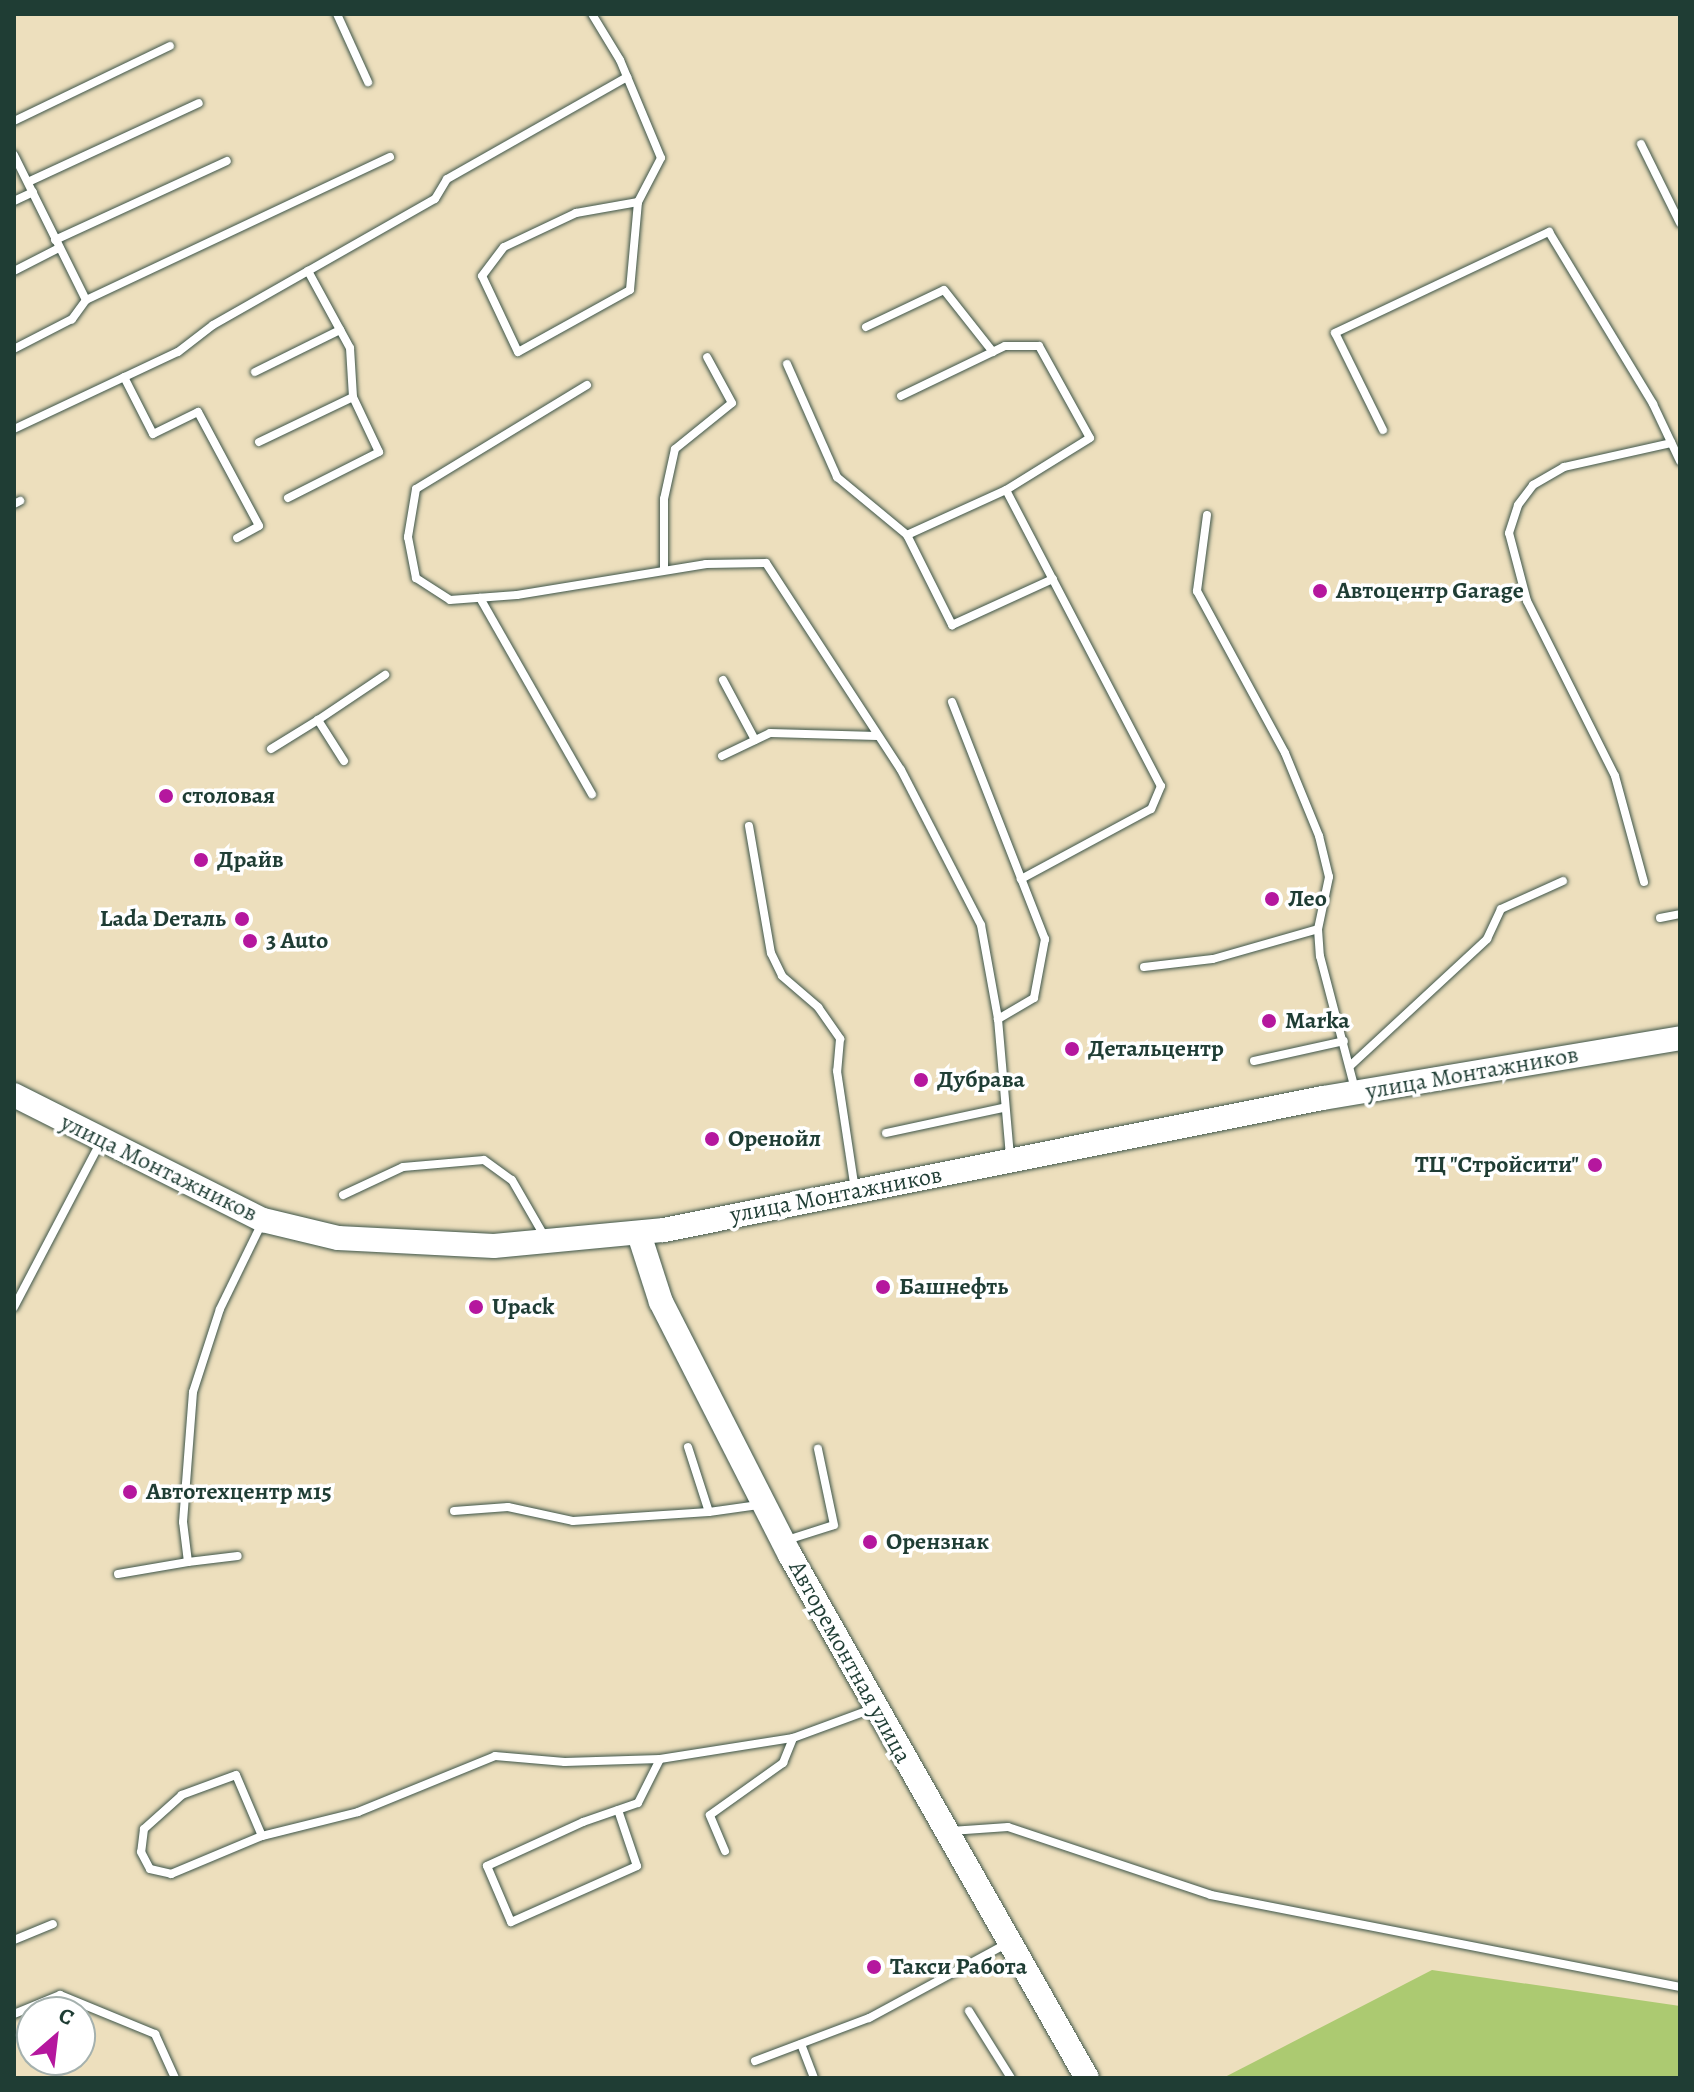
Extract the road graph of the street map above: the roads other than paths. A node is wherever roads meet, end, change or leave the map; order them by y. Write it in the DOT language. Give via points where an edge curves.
graph roads {
  1 [pos="337,14"];
  2 [pos="592,14"];
  3 [pos="170,46"];
  4 [pos="627,77"];
  5 [pos="368,82"];
  6 [pos="199,103"];
  7 [pos="14,121"];
  8 [pos="1641,144"];
  9 [pos="14,155"];
  10 [pos="390,157"];
  11 [pos="227,161"];
  12 [pos="28,182"];
  13 [pos="33,192"];
  14 [pos="14,201"];
  15 [pos="638,202"];
  16 [pos="1680,223"];
  17 [pos="57,244"];
  18 [pos="14,271"];
  19 [pos="308,271"];
  20 [pos="86,300"];
  21 [pos="866,327"];
  22 [pos="340,330"];
  23 [pos="14,349"];
  24 [pos="993,352"];
  25 [pos="707,357"];
  26 [pos="787,364"];
  27 [pos="255,372"];
  28 [pos="124,377"];
  29 [pos="587,385"];
  30 [pos="901,396"];
  31 [pos="353,397"];
  32 [pos="14,429"];
  33 [pos="1383,430"];
  34 [pos="259,442"];
  35 [pos="1671,443"];
  36 [pos="1680,461"];
  37 [pos="1006,490"];
  38 [pos="288,498"];
  39 [pos="1207,515"];
  40 [pos="907,535"];
  41 [pos="237,538"];
  42 [pos="664,570"];
  43 [pos="1053,579"];
  44 [pos="480,598"];
  45 [pos="385,675"];
  46 [pos="723,680"];
  47 [pos="952,702"];
  48 [pos="318,720"];
  49 [pos="877,736"];
  50 [pos="755,740"];
  51 [pos="271,749"];
  52 [pos="722,756"];
  53 [pos="344,761"];
  54 [pos="592,794"];
  55 [pos="749,826"];
  56 [pos="1021,879"];
  57 [pos="1563,881"];
  58 [pos="1644,882"];
  59 [pos="1680,914"];
  60 [pos="1660,918"];
  61 [pos="1318,929"];
  62 [pos="1144,967"];
  63 [pos="998,1019"];
  64 [pos="1680,1038"];
  65 [pos="1344,1041"];
  66 [pos="1254,1061"];
  67 [pos="1350,1066"];
  68 [pos="1355,1092"];
  69 [pos="14,1095"];
  70 [pos="1003,1108"];
  71 [pos="886,1133"];
  72 [pos="101,1141"];
  73 [pos="1011,1161"];
  74 [pos="855,1191"];
  75 [pos="343,1195"];
  76 [pos="263,1220"];
  77 [pos="639,1234"];
  78 [pos="548,1243"];
  79 [pos="14,1307"];
  80 [pos="688,1447"];
  81 [pos="818,1449"];
  82 [pos="763,1504"];
  83 [pos="454,1511"];
  84 [pos="709,1512"];
  85 [pos="783,1541"];
  86 [pos="238,1556"];
  87 [pos="188,1562"];
  88 [pos="118,1574"];
  89 [pos="875,1707"];
  90 [pos="793,1738"];
  91 [pos="660,1759"];
  92 [pos="618,1810"];
  93 [pos="946,1831"];
  94 [pos="262,1836"];
  95 [pos="725,1851"];
  96 [pos="53,1924"];
  97 [pos="14,1940"];
  98 [pos="1010,1942"];
  99 [pos="1680,1987"];
  100 [pos="969,2011"];
  101 [pos="14,2014"];
  102 [pos="801,2044"];
  103 [pos="755,2061"];
  104 [pos="175,2078"];
  105 [pos="814,2078"];
  106 [pos="1011,2078"];
  107 [pos="1087,2078"];
  1 -- 5 [label="lane"];
  2 -- 4 [label="lane"];
  3 -- 7 [label="lane"];
  4 -- 15 [label="lane" via="661,158"];
  4 -- 19 [label="lane" via="447,179 435,199"];
  6 -- 12 [label="lane"];
  8 -- 16 [label="lane"];
  9 -- 12 [label="lane"];
  10 -- 20 [label="lane"];
  11 -- 17 [label="lane"];
  12 -- 13 [label="lane"];
  13 -- 14 [label="lane"];
  13 -- 17 [label="lane"];
  15 -- 15 [label="lane" via="630,290 518,352 482,276 504,247 576,213"];
  17 -- 18 [label="lane"];
  17 -- 20 [label="lane"];
  19 -- 22 [label="lane"];
  19 -- 28 [label="lane" via="213,325 178,352"];
  20 -- 23 [label="lane" via="72,319"];
  21 -- 24 [label="lane" via="944,290"];
  22 -- 27 [label="lane"];
  22 -- 31 [label="lane" via="350,348"];
  24 -- 30 [label="lane"];
  24 -- 37 [label="lane" via="1039,346 1090,438"];
  25 -- 42 [label="lane" via="732,403 675,449 664,499"];
  26 -- 40 [label="lane" via="837,477"];
  28 -- 32 [label="lane"];
  28 -- 41 [label="lane" via="153,434 198,412 259,526"];
  29 -- 44 [label="lane" via="416,489 408,537 416,578 450,600"];
  31 -- 34 [label="lane"];
  31 -- 38 [label="lane" via="379,452"];
  33 -- 35 [label="lane" via="1335,333 1549,232"];
  35 -- 36 [label="lane"];
  35 -- 58 [label="lane" via="1564,467 1533,485 1518,505 1509,533 1527,601 1615,776"];
  37 -- 40 [label="lane"];
  37 -- 43 [label="lane"];
  39 -- 61 [label="lane" via="1197,591 1285,753 1319,836 1329,877"];
  40 -- 43 [label="lane" via="952,625"];
  42 -- 44 [label="lane"];
  42 -- 49 [label="lane" via="766,563"];
  43 -- 56 [label="lane" via="1161,786 1151,809"];
  44 -- 54 [label="lane"];
  45 -- 48 [label="lane"];
  46 -- 50 [label="lane"];
  47 -- 56 [label="lane"];
  48 -- 51 [label="lane"];
  48 -- 53 [label="lane"];
  49 -- 50 [label="lane" via="770,733"];
  49 -- 63 [label="lane" via="901,770 981,925"];
  50 -- 52 [label="lane"];
  55 -- 74 [label="lane" via="771,953 782,976 818,1007 840,1039 837,1071"];
  56 -- 63 [label="lane" via="1045,939 1034,998"];
  57 -- 67 [label="lane" via="1501,909 1487,939"];
  59 -- 60 [label="lane"];
  61 -- 62 [label="lane" via="1213,959"];
  61 -- 65 [label="lane"];
  63 -- 70 [label="lane"];
  64 -- 68 [label="main road, улица Монтажников"];
  65 -- 66 [label="lane"];
  65 -- 67 [label="lane"];
  67 -- 68 [label="lane"];
  68 -- 73 [label="main road, улица Монтажников"];
  69 -- 72 [label="main road, улица Монтажников"];
  70 -- 71 [label="lane"];
  70 -- 73 [label="lane"];
  72 -- 76 [label="main road, улица Монтажников"];
  72 -- 79 [label="lane"];
  73 -- 74 [label="main road, улица Монтажников"];
  74 -- 77 [label="main road, улица Монтажников"];
  75 -- 78 [label="lane" via="403,1167 484,1160 512,1180"];
  76 -- 78 [label="main road, улица Монтажников" via="338,1238 434,1247"];
  76 -- 87 [label="lane" via="220,1309 193,1392 183,1522"];
  77 -- 78 [label="main road, улица Монтажников"];
  77 -- 82 [label="main road, Авторемонтная улица" via="661,1302"];
  80 -- 84 [label="lane"];
  81 -- 85 [label="lane" via="834,1525"];
  82 -- 84 [label="lane"];
  82 -- 85 [label="main road, Авторемонтная улица"];
  83 -- 84 [label="lane" via="508,1507 573,1521"];
  85 -- 89 [label="main road, Авторемонтная улица"];
  86 -- 87 [label="lane"];
  87 -- 88 [label="lane"];
  89 -- 90 [label="lane"];
  89 -- 93 [label="main road, Авторемонтная улица"];
  90 -- 91 [label="lane"];
  90 -- 95 [label="lane" via="783,1763 710,1815"];
  91 -- 92 [label="lane" via="638,1803"];
  91 -- 94 [label="lane" via="565,1762 495,1756 358,1812"];
  92 -- 92 [label="lane" via="487,1866 511,1922 637,1866"];
  93 -- 98 [label="main road, Авторемонтная улица"];
  93 -- 99 [label="lane" via="1008,1827 1211,1895"];
  94 -- 94 [label="lane" via="236,1775 182,1795 144,1829 141,1852 150,1869 171,1874"];
  96 -- 97 [label="lane"];
  98 -- 102 [label="lane" via="869,2018"];
  98 -- 107 [label="main road, Авторемонтная улица"];
  100 -- 106 [label="lane"];
  101 -- 104 [label="lane" via="60,1995 155,2034"];
  102 -- 103 [label="lane"];
  102 -- 105 [label="lane"];
}
